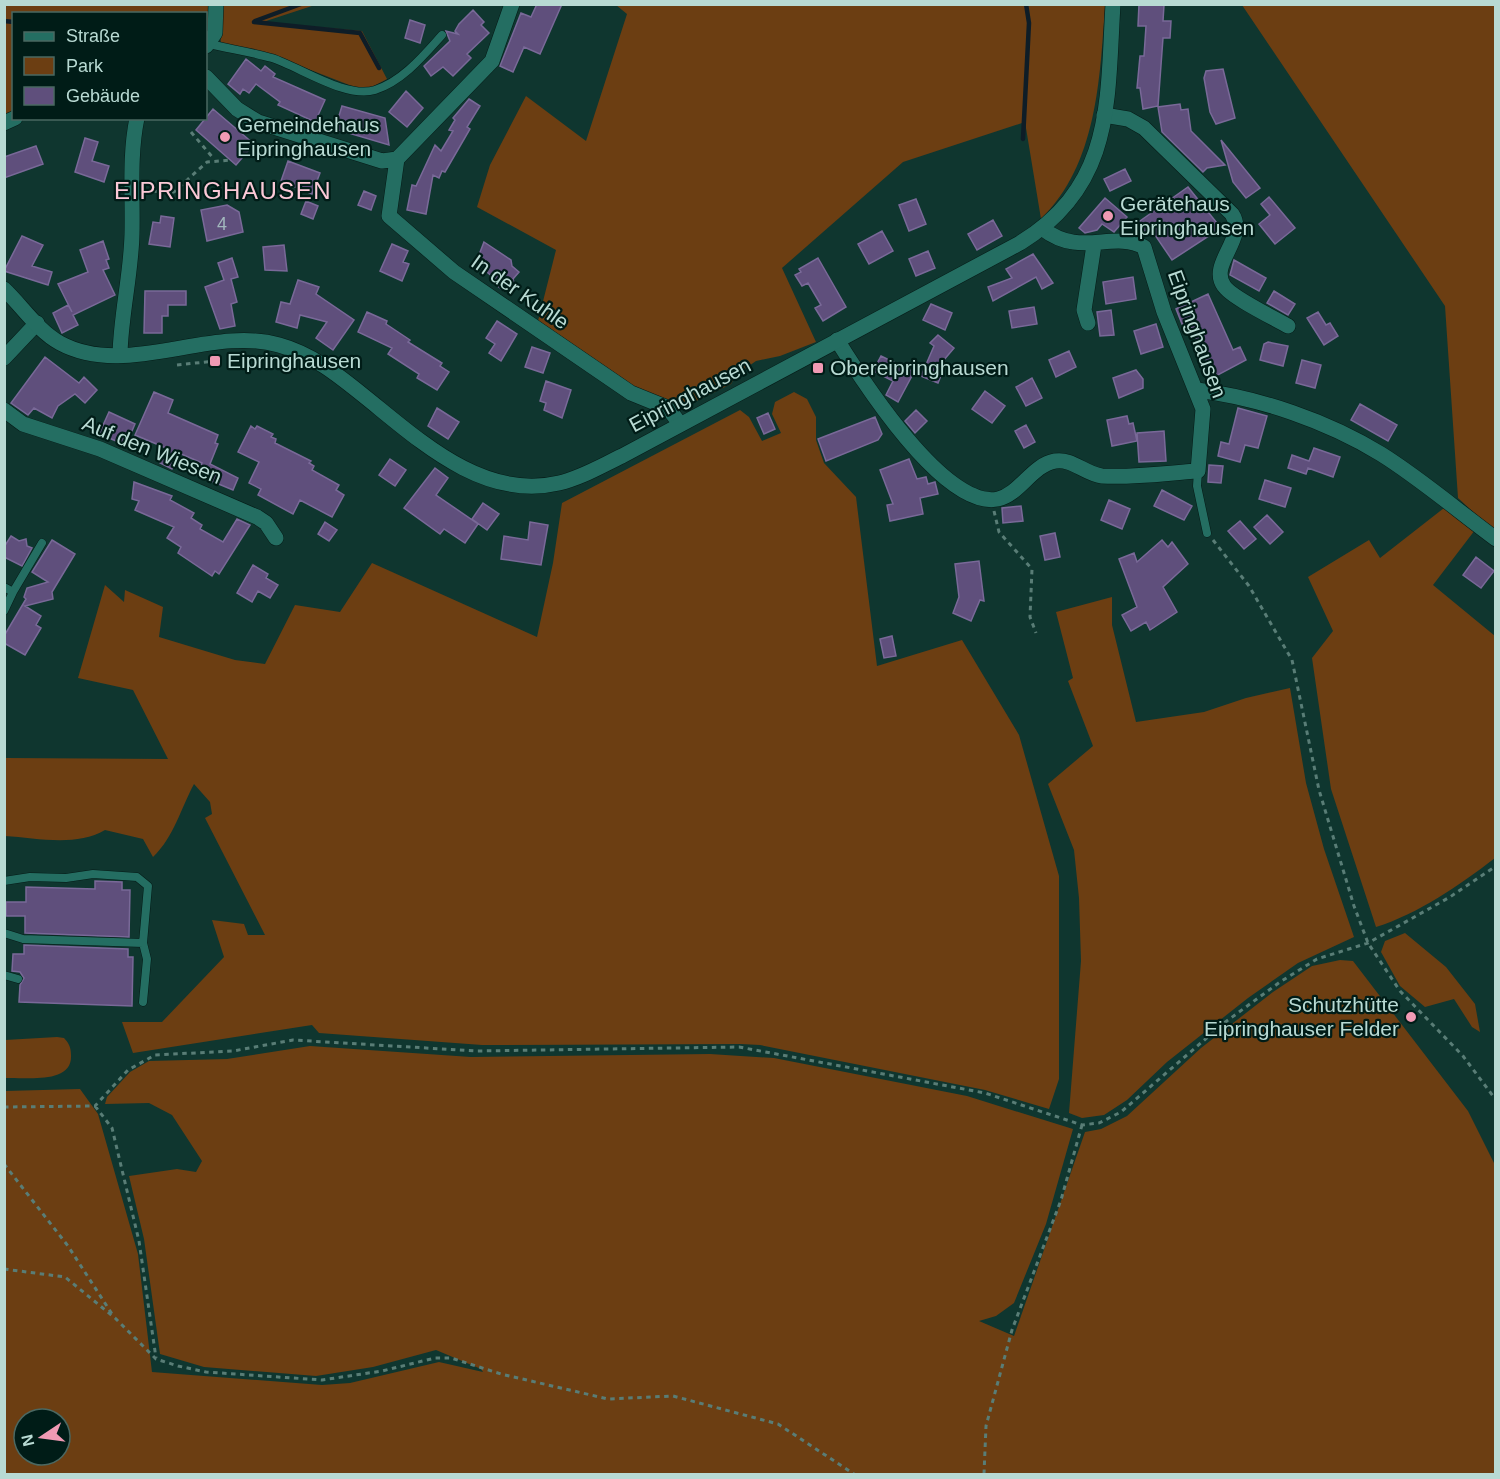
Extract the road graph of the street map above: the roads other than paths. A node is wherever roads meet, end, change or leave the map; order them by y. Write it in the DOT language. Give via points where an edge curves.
graph roads {
  1 [pos="216,4"];
  2 [pos="512,4"];
  3 [pos="1113,4"];
  4 [pos="442,35"];
  5 [pos="207,45"];
  6 [pos="207,78"];
  7 [pos="1104,115"];
  8 [pos="137,120"];
  9 [pos="397,159"];
  10 [pos="1042,229"];
  11 [pos="1094,245"];
  12 [pos="4,289"];
  13 [pos="37,323"];
  14 [pos="1088,323"];
  15 [pos="1288,326"];
  16 [pos="837,340"];
  17 [pos="120,354"];
  18 [pos="4,358"];
  19 [pos="1197,390"];
  20 [pos="4,410"];
  21 [pos="680,424"];
  22 [pos="1198,471"];
  23 [pos="1208,533"];
  24 [pos="276,538"];
  25 [pos="1496,539"];
  26 [pos="42,543"];
  27 [pos="4,587"];
  28 [pos="13,592"];
  29 [pos="4,611"];
  30 [pos="4,881"];
  31 [pos="4,933"];
  32 [pos="142,943"];
  33 [pos="4,975"];
  34 [pos="18,979"];
  35 [pos="143,1002"];
  1 -- 5 [label="street" via="215,33"];
  2 -- 9 [label="street" via="492,61"];
  3 -- 7 [label="street, Eipringhausen"];
  4 -- 5 [label="lane" via="419,60 374,91 335,85 272,58"];
  6 -- 9 [label="street" via="237,109 258,122 382,160"];
  7 -- 10 [label="street, Eipringhausen" via="1099,144 1084,180 1069,204"];
  7 -- 15 [label="street, Eipringhausen" via="1128,119 1144,128 1232,214 1236,231 1221,270 1221,282 1229,291"];
  8 -- 17 [label="street" via="130,258"];
  9 -- 21 [label="street, In der Kuhle" via="389,216 456,274 631,393 668,408"];
  10 -- 11 [label="street, Eipringhausen" via="1053,237"];
  10 -- 16 [label="street, Eipringhausen"];
  11 -- 14 [label="street" via="1084,310"];
  11 -- 19 [label="street, Eipringhausen" via="1134,242 1144,247 1164,312"];
  12 -- 13 [label="street, Eipringhausen"];
  13 -- 17 [label="street, Eipringhausen" via="65,345 94,353"];
  13 -- 18 [label="street"];
  16 -- 21 [label="street, Eipringhausen"];
  16 -- 22 [label="street" via="895,423 936,471 960,490 992,499 1007,494 1055,461 1101,476"];
  17 -- 21 [label="street, Eipringhausen" via="235,342 281,345 319,362 463,468 491,481 520,487 550,485 582,476"];
  19 -- 22 [label="street, Eipringhausen" via="1203,409"];
  19 -- 25 [label="street" via="1259,402 1321,424 1381,454"];
  20 -- 24 [label="street, Auf den Wiesen" via="23,424 100,449 257,517"];
  22 -- 23 [label="lane" via="1197,486"];
  26 -- 28 [label="lane"];
  27 -- 28 [label="lane"];
  28 -- 29 [label="lane"];
  30 -- 32 [label="lane" via="93,874 137,877 148,886"];
  31 -- 32 [label="lane" via="23,939"];
  32 -- 35 [label="lane" via="147,959"];
  33 -- 34 [label="lane"];
}
